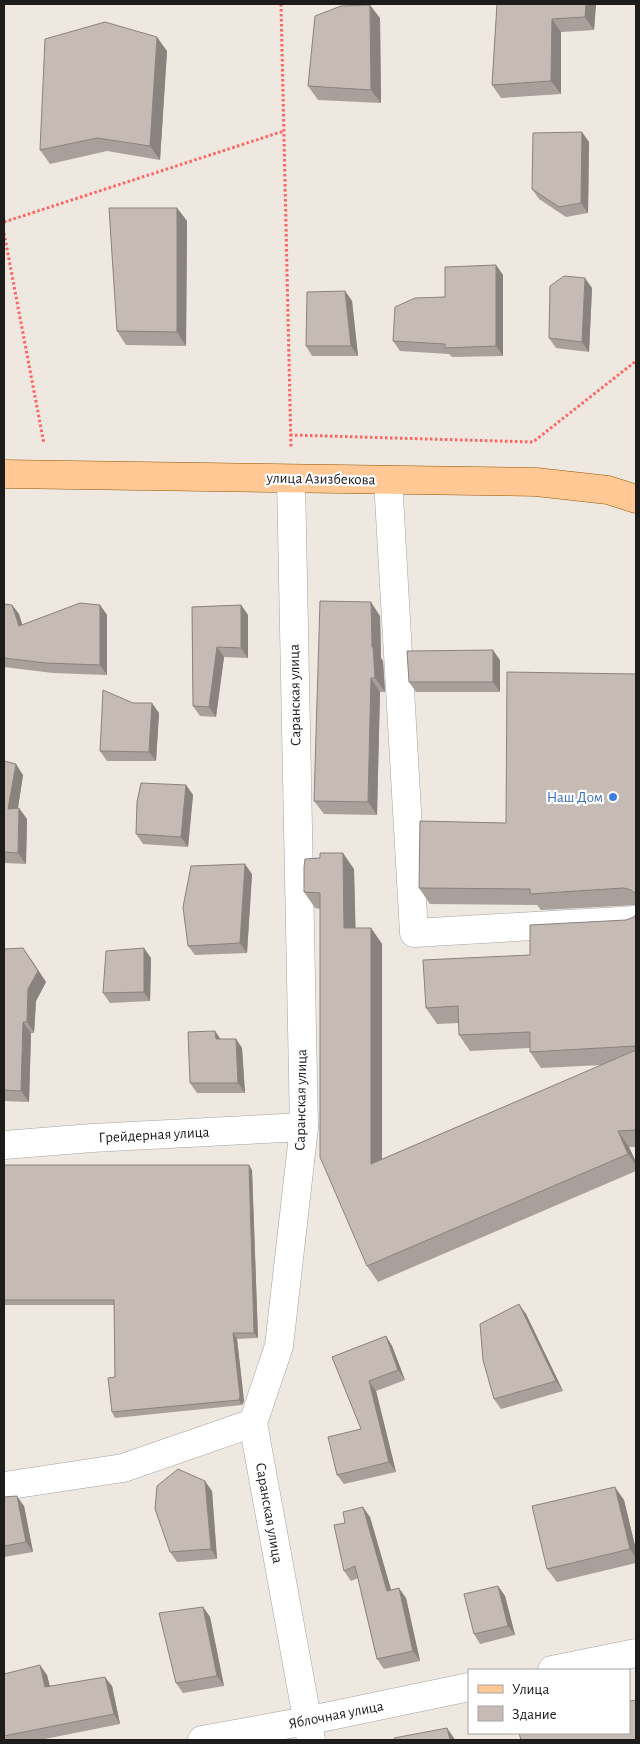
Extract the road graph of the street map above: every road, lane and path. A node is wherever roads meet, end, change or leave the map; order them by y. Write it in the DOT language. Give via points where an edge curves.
graph roads {
  1 [pos="281,4"];
  2 [pos="284,131"];
  3 [pos="4,222"];
  4 [pos="4,233"];
  5 [pos="636,361"];
  6 [pos="290,435"];
  7 [pos="4,474"];
  8 [pos="50,475"];
  9 [pos="291,479"];
  10 [pos="388,480"];
  11 [pos="636,499"];
  12 [pos="636,920"];
  13 [pos="304,1127"];
  14 [pos="4,1145"];
  15 [pos="253,1423"];
  16 [pos="4,1486"];
  17 [pos="636,1653"];
  18 [pos="557,1669"];
  19 [pos="468,1688"];
  20 [pos="308,1731"];
  21 [pos="202,1740"];
  1 -- 2 [label="path"];
  2 -- 3 [label="path"];
  2 -- 6 [label="path"];
  4 -- 8 [label="path"];
  5 -- 6 [label="path" via="533,442"];
  6 -- 9 [label="path"];
  7 -- 8 [label="main road, улица Азизбекова"];
  8 -- 9 [label="main road, улица Азизбекова"];
  9 -- 10 [label="main road, улица Азизбекова"];
  9 -- 13 [label="street, Саранская улица"];
  10 -- 11 [label="main road, улица Азизбекова" via="536,482 608,490"];
  10 -- 12 [label="street" via="414,934"];
  13 -- 14 [label="street, Грейдерная улица"];
  13 -- 15 [label="street, Саранская улица" via="279,1346"];
  15 -- 16 [label="street" via="123,1468"];
  15 -- 20 [label="street, Саранская улица"];
  17 -- 18 [label="street"];
  19 -- 20 [label="street, Яблочная улица"];
  20 -- 21 [label="street, Яблочная улица"];
}
